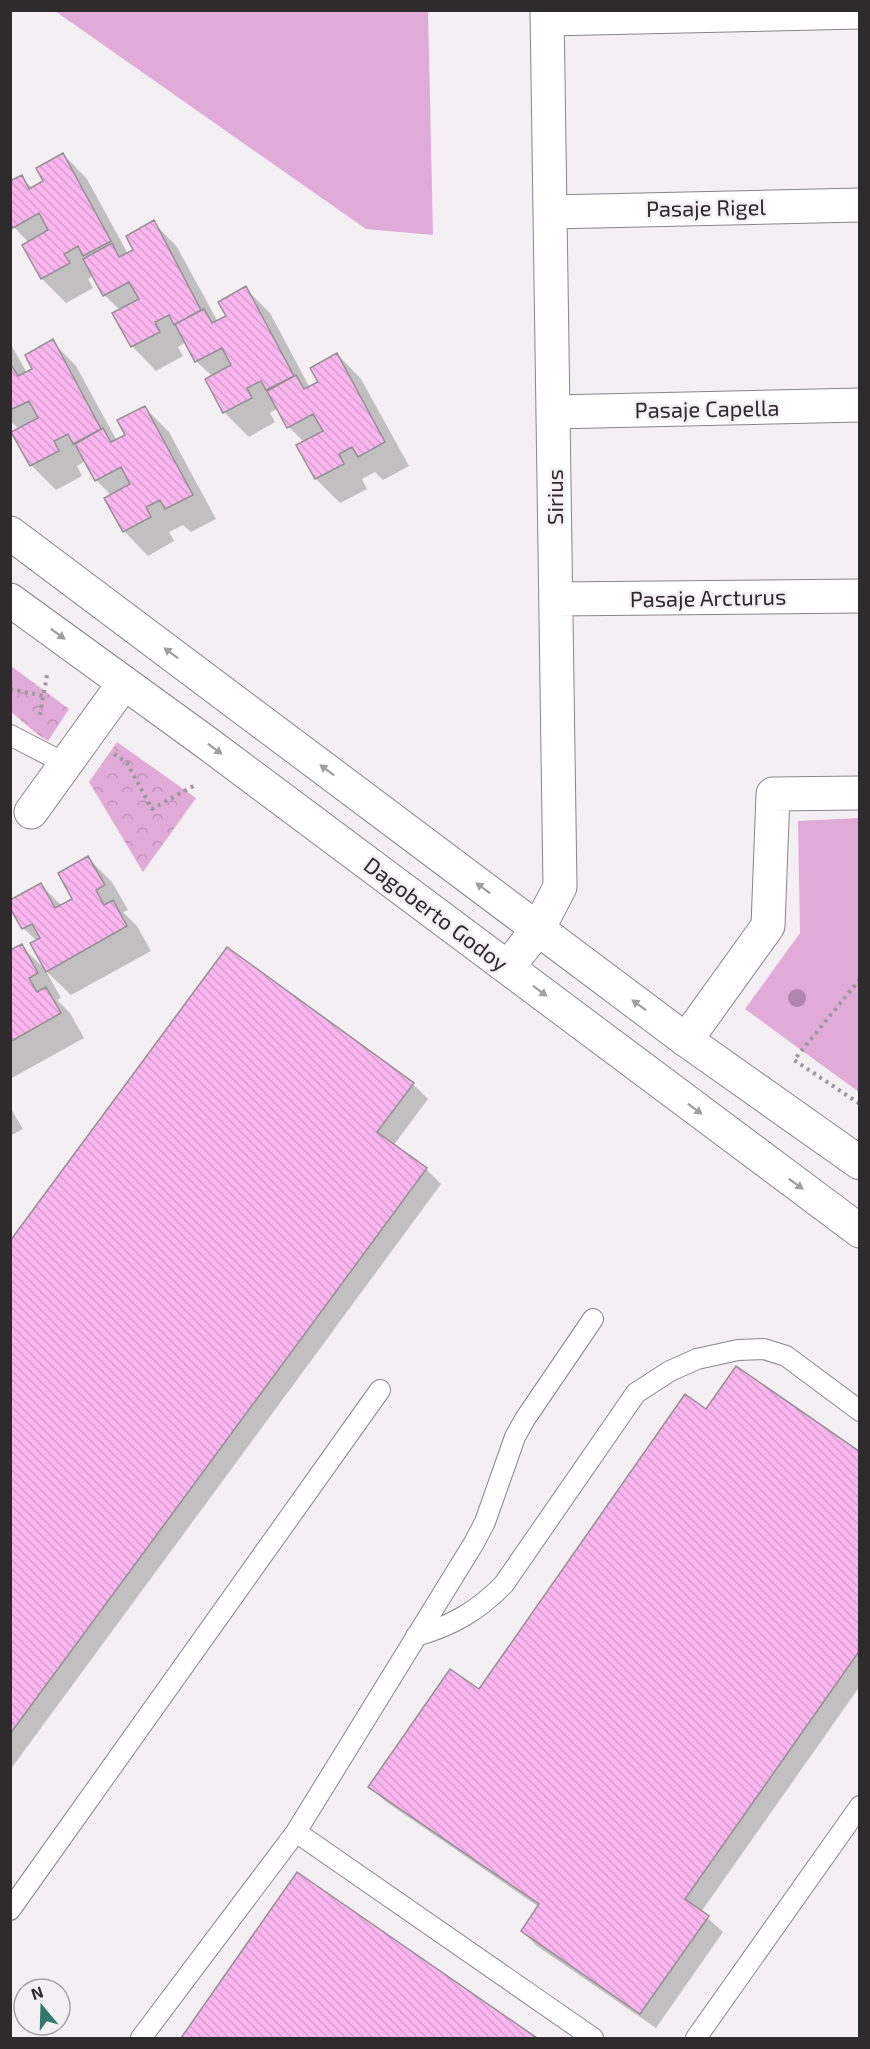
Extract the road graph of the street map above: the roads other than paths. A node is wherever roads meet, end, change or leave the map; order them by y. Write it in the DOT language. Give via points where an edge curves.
graph roads {
  1 [pos="860,12"];
  2 [pos="547,15"];
  3 [pos="860,205"];
  4 [pos="552,212"];
  5 [pos="860,405"];
  6 [pos="555,412"];
  7 [pos="10,533"];
  8 [pos="860,596"];
  9 [pos="556,599"];
  10 [pos="10,600"];
  11 [pos="124,683"];
  12 [pos="10,735"];
  13 [pos="66,764"];
  14 [pos="860,793"];
  15 [pos="31,812"];
  16 [pos="538,929"];
  17 [pos="508,967"];
  18 [pos="686,1040"];
  19 [pos="801,1122"];
  20 [pos="860,1163"];
  21 [pos="769,1164"];
  22 [pos="860,1231"];
  23 [pos="593,1320"];
  24 [pos="380,1390"];
  25 [pos="860,1411"];
  26 [pos="416,1636"];
  27 [pos="860,1806"];
  28 [pos="296,1832"];
  29 [pos="10,1911"];
  30 [pos="141,2038"];
  31 [pos="593,2038"];
  32 [pos="696,2038"];
  1 -- 2 [label="street"];
  2 -- 4 [label="street, Sirius"];
  3 -- 4 [label="street, Pasaje Rigel"];
  4 -- 6 [label="street, Sirius"];
  5 -- 6 [label="street, Pasaje Capella"];
  6 -- 9 [label="street, Sirius"];
  16 -- 7 [label="street, one-way"];
  8 -- 9 [label="street, Pasaje Arcturus"];
  9 -- 16 [label="street, Sirius" via="560,887"];
  10 -- 11 [label="street, Dagoberto Godoy, one-way"];
  11 -- 13 [label="street"];
  11 -- 17 [label="street, Dagoberto Godoy, one-way"];
  12 -- 13 [label="lane"];
  13 -- 15 [label="street"];
  14 -- 18 [label="street" via="773,794 768,926"];
  16 -- 17 [label="street, Sirius"];
  18 -- 16 [label="street, one-way"];
  17 -- 21 [label="street, Dagoberto Godoy, one-way"];
  18 -- 19 [label="street"];
  19 -- 20 [label="street"];
  19 -- 21 [label="street"];
  21 -- 22 [label="street, Dagoberto Godoy, one-way"];
  23 -- 26 [label="lane" via="525,1419 507,1456 485,1522"];
  24 -- 29 [label="lane"];
  25 -- 26 [label="lane" via="786,1356 765,1349 697,1359 670,1371 636,1394 504,1584 453,1623"];
  26 -- 28 [label="lane"];
  27 -- 32 [label="lane"];
  28 -- 30 [label="lane"];
  28 -- 31 [label="lane"];
}
